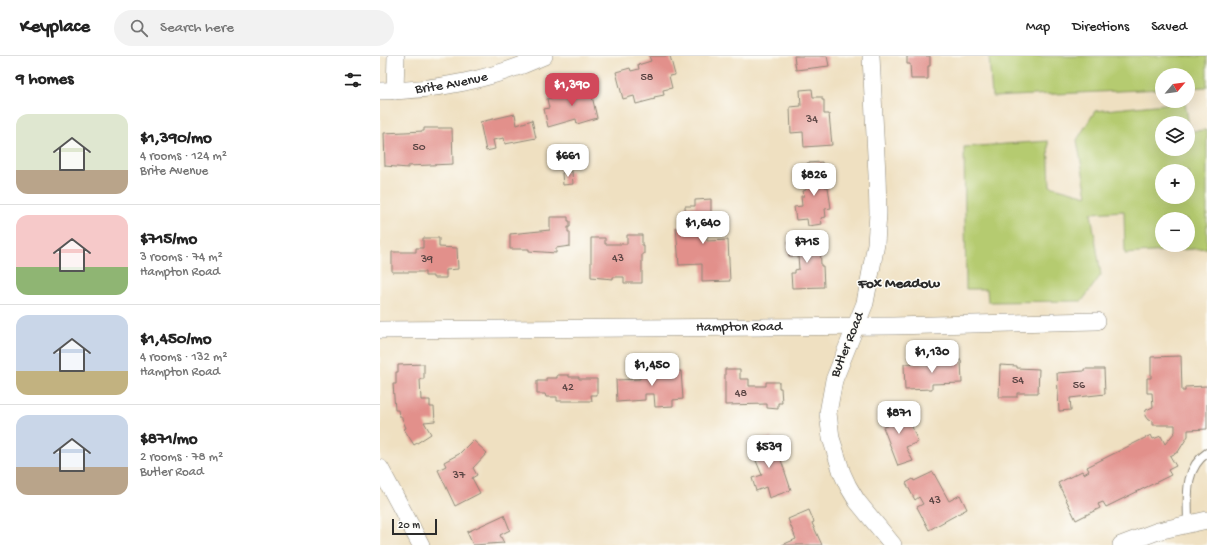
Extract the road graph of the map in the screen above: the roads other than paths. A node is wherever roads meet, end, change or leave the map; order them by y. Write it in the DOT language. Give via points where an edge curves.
graph roads {
  1 [pos="396,56"];
  2 [pos="544,56"];
  3 [pos="871,56"];
  4 [pos="387,91"];
  5 [pos="1097,321"];
  6 [pos="855,326"];
  7 [pos="380,330"];
  8 [pos="1207,453"];
  9 [pos="380,468"];
  10 [pos="1207,520"];
  11 [pos="1188,524"];
  12 [pos="421,545"];
  13 [pos="893,545"];
  14 [pos="1121,545"];
  1 -- 4 [label="street"];
  2 -- 4 [label="street, Brite Avenue" via="502,72 461,83"];
  3 -- 6 [label="street, Butler Road" via="877,175 876,244 865,303"];
  5 -- 6 [label="street, Hampton Road"];
  6 -- 7 [label="street, Hampton Road"];
  6 -- 13 [label="street, Butler Road" via="834,380 829,402 828,426 835,455 848,486"];
  8 -- 11 [label="lane" via="1192,470 1187,485"];
  9 -- 12 [label="street"];
  10 -- 11 [label="street"];
  11 -- 14 [label="street" via="1158,531"];
}
